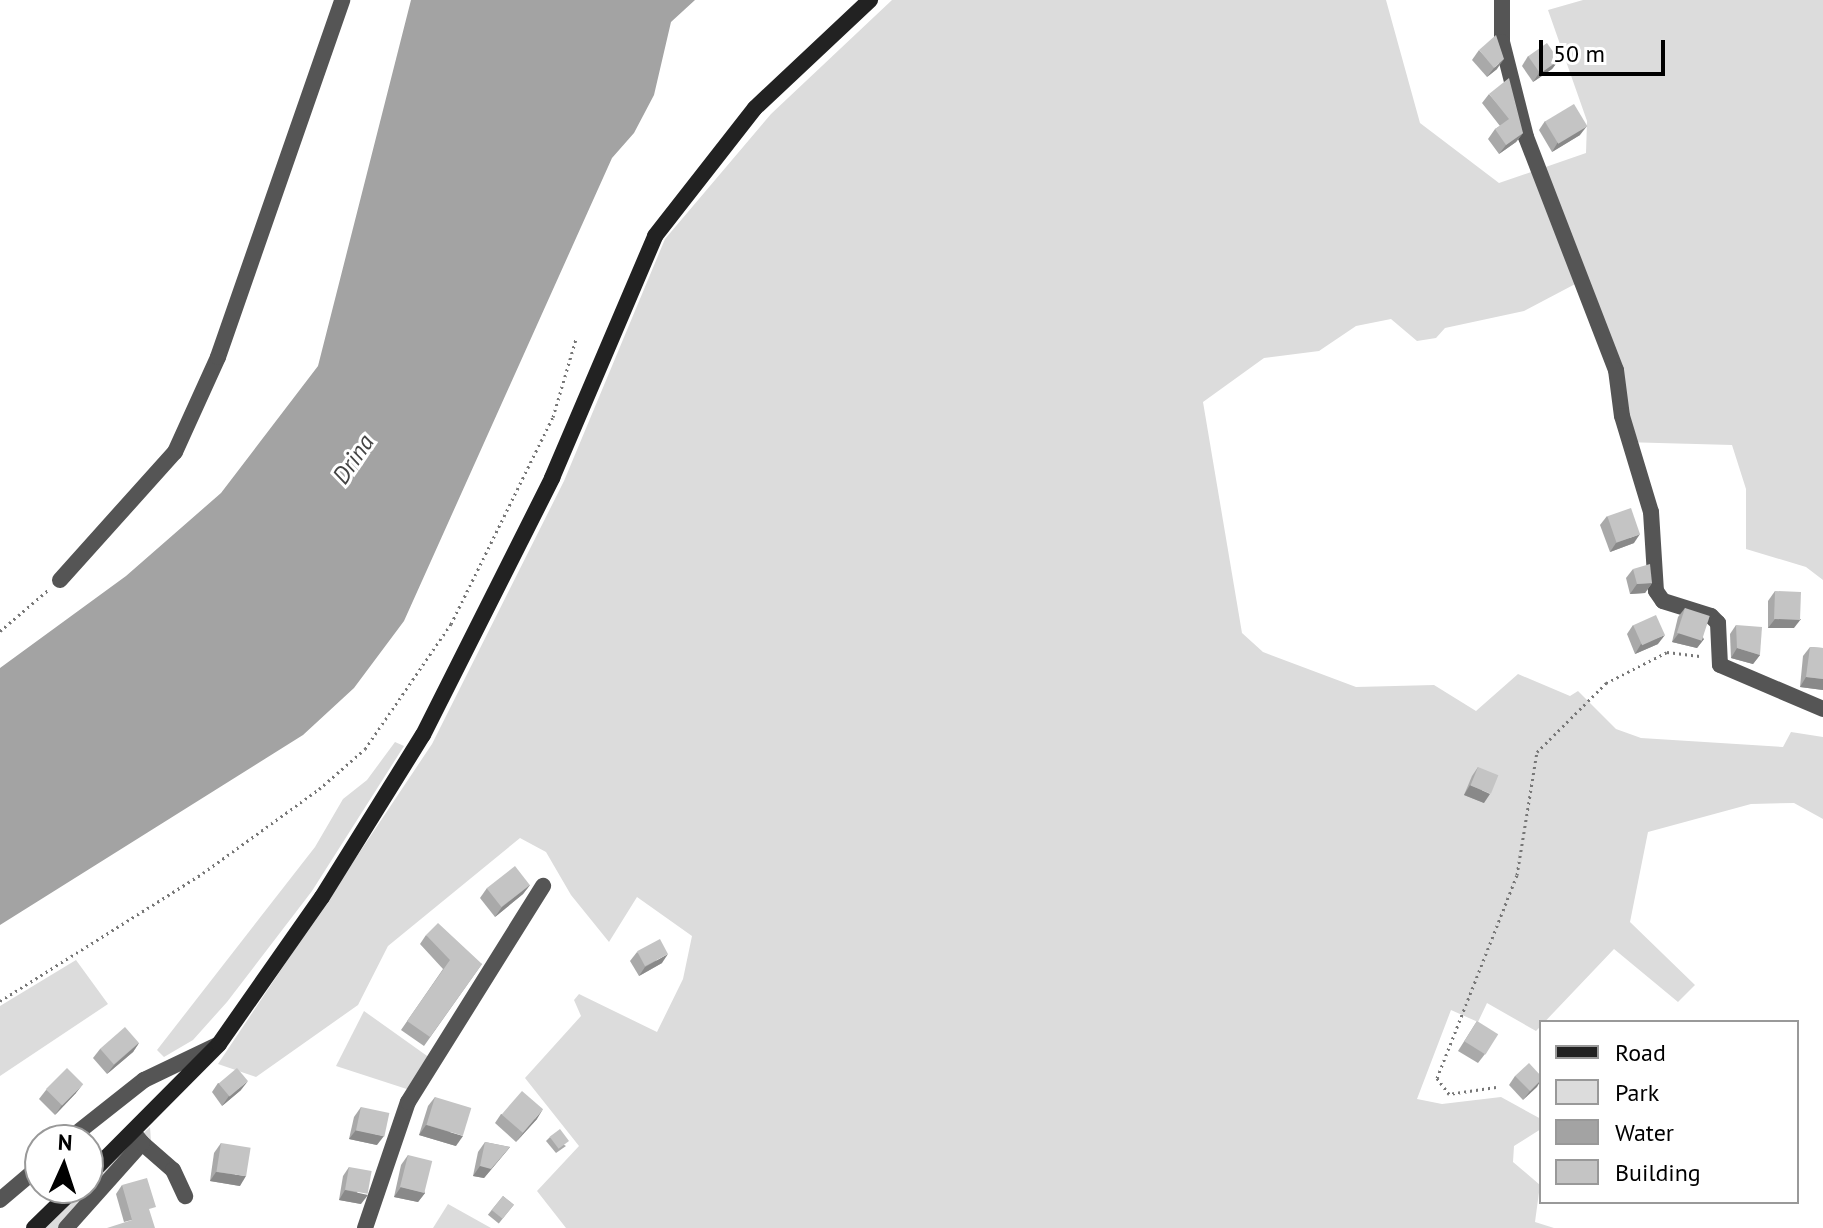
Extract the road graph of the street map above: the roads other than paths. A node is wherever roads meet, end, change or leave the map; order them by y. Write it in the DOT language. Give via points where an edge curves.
graph roads {
  1 [pos="342,0"];
  2 [pos="870,0"];
  3 [pos="1502,0"];
  4 [pos="60,580"];
  5 [pos="1823,709"];
  6 [pos="543,886"];
  7 [pos="219,1044"];
  8 [pos="88,1124"];
  9 [pos="137,1137"];
  10 [pos="104,1163"];
  11 [pos="24,1180"];
  12 [pos="185,1196"];
  13 [pos="0,1200"];
  14 [pos="59,1204"];
  15 [pos="34,1228"];
  16 [pos="66,1228"];
  17 [pos="365,1228"];
  1 -- 4 [label="street" via="218,357 175,452"];
  2 -- 7 [label="street" via="755,108 655,236 552,478 423,735 322,897"];
  3 -- 5 [label="street" via="1502,42 1526,137 1616,370 1622,416 1651,512 1656,591 1663,601 1718,623 1718,658 1728,670"];
  6 -- 17 [label="street" via="408,1102"];
  7 -- 8 [label="street" via="144,1080"];
  7 -- 9 [label="street"];
  9 -- 10 [label="street"];
  9 -- 12 [label="street" via="173,1170"];
  9 -- 16 [label="street"];
  11 -- 13 [label="street"];
  14 -- 15 [label="street"];
}
